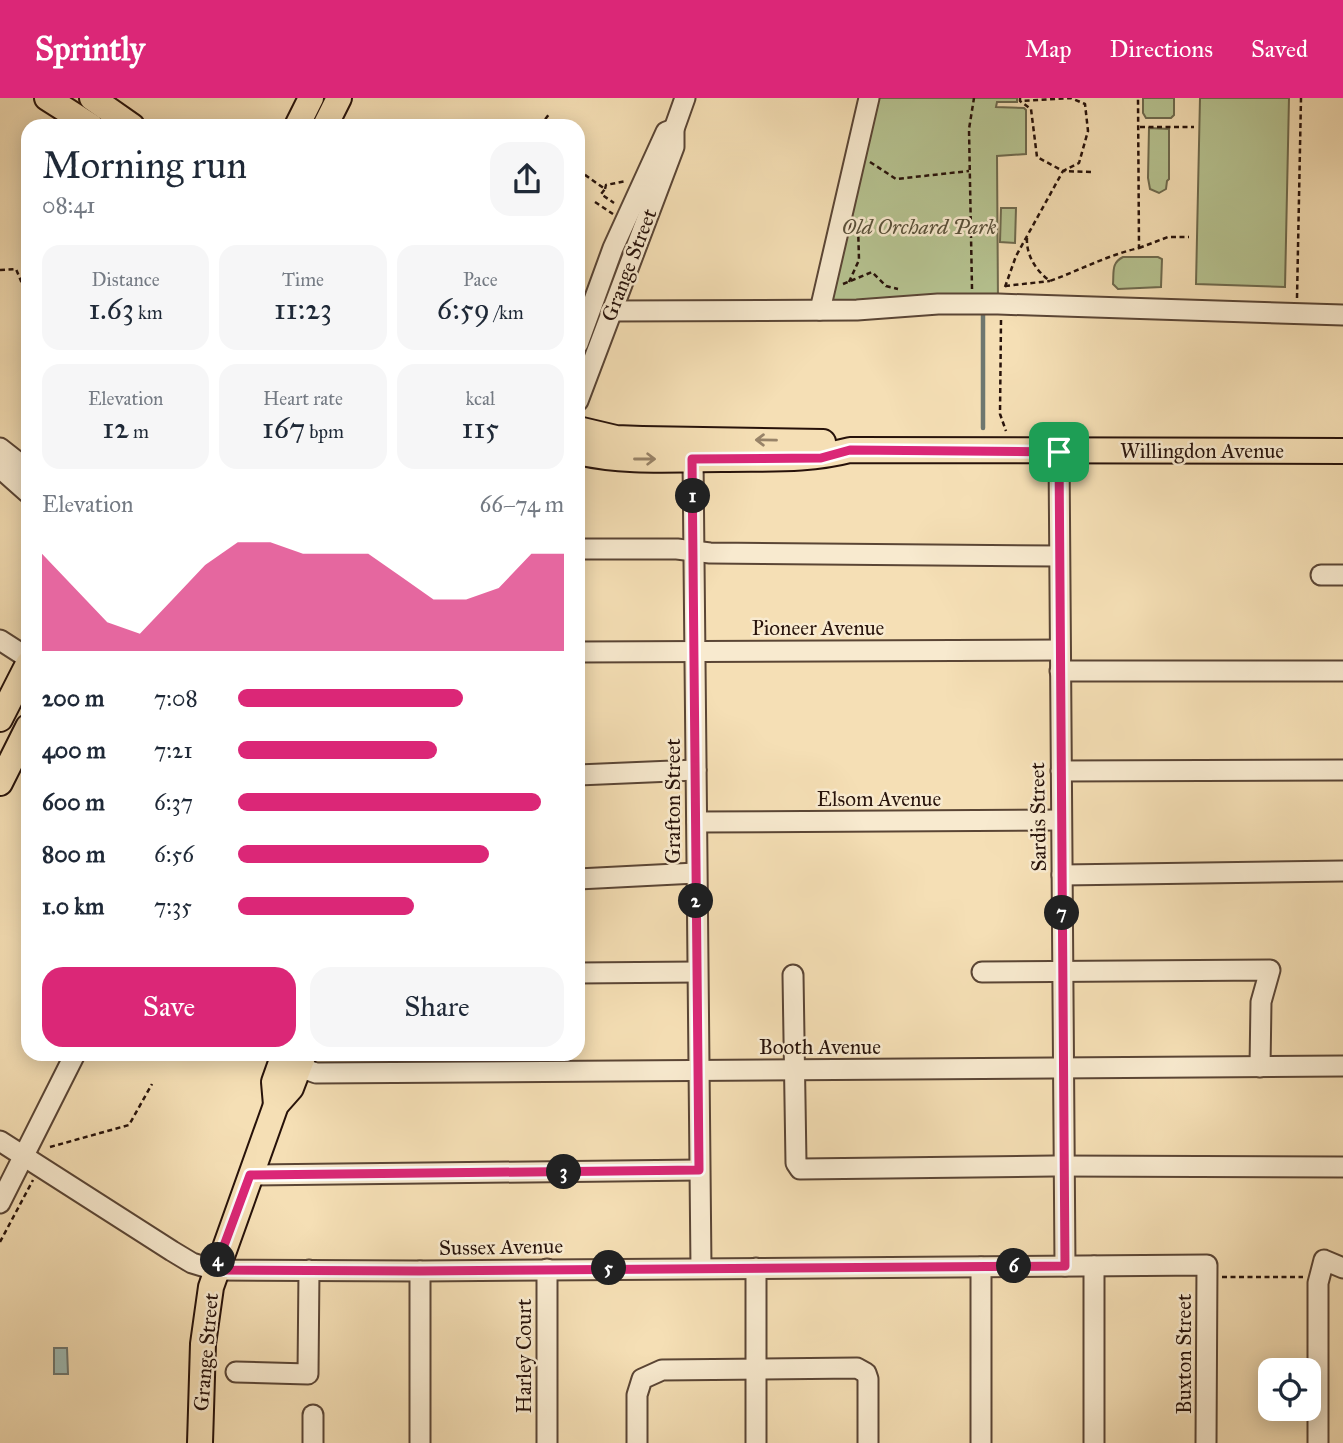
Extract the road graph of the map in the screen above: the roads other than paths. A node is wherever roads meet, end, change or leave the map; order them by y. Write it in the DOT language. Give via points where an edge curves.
graph roads {
  1 [pos="47,98"];
  2 [pos="92,98"];
  3 [pos="311,98"];
  4 [pos="339,98"];
  5 [pos="685,98"];
  6 [pos="869,98"];
  7 [pos="80,119"];
  8 [pos="122,119"];
  9 [pos="300,119"];
  10 [pos="328,119"];
  11 [pos="674,129"];
  12 [pos="822,302"];
  13 [pos="611,311"];
  14 [pos="1343,315"];
  15 [pos="585,325"];
  16 [pos="585,382"];
  17 [pos="585,431"];
  18 [pos="0,448"];
  19 [pos="850,450"];
  20 [pos="1343,451"];
  21 [pos="1059,452"];
  22 [pos="585,453"];
  23 [pos="692,459"];
  24 [pos="21,464"];
  25 [pos="0,468"];
  26 [pos="21,487"];
  27 [pos="585,549"];
  28 [pos="693,551"];
  29 [pos="1059,556"];
  30 [pos="1321,575"];
  31 [pos="1343,575"];
  32 [pos="0,639"];
  33 [pos="1059,650"];
  34 [pos="585,652"];
  35 [pos="695,652"];
  36 [pos="21,653"];
  37 [pos="1060,671"];
  38 [pos="1343,671"];
  39 [pos="21,678"];
  40 [pos="0,719"];
  41 [pos="21,741"];
  42 [pos="1343,769"];
  43 [pos="696,770"];
  44 [pos="1061,771"];
  45 [pos="585,775"];
  46 [pos="0,783"];
  47 [pos="1061,820"];
  48 [pos="696,822"];
  49 [pos="1343,871"];
  50 [pos="696,873"];
  51 [pos="1062,875"];
  52 [pos="585,879"];
  53 [pos="1062,971"];
  54 [pos="697,972"];
  55 [pos="982,972"];
  56 [pos="585,973"];
  57 [pos="793,975"];
  58 [pos="72,1061"];
  59 [pos="292,1061"];
  60 [pos="299,1061"];
  61 [pos="1343,1066"];
  62 [pos="1260,1067"];
  63 [pos="1063,1068"];
  64 [pos="698,1070"];
  65 [pos="794,1070"];
  66 [pos="0,1141"];
  67 [pos="24,1156"];
  68 [pos="1064,1166"];
  69 [pos="1343,1167"];
  70 [pos="699,1170"];
  71 [pos="250,1175"];
  72 [pos="0,1203"];
  73 [pos="1065,1266"];
  74 [pos="1094,1266"];
  75 [pos="981,1267"];
  76 [pos="701,1268"];
  77 [pos="756,1268"];
  78 [pos="1343,1268"];
  79 [pos="547,1269"];
  80 [pos="215,1270"];
  81 [pos="309,1270"];
  82 [pos="420,1271"];
  83 [pos="1214,1271"];
  84 [pos="756,1369"];
  85 [pos="236,1372"];
  86 [pos="313,1415"];
  87 [pos="200,1443"];
  88 [pos="313,1443"];
  89 [pos="420,1443"];
  90 [pos="547,1443"];
  91 [pos="637,1443"];
  92 [pos="756,1443"];
  93 [pos="868,1443"];
  94 [pos="981,1443"];
  95 [pos="1094,1443"];
  96 [pos="1206,1443"];
  97 [pos="1318,1443"];
  1 -- 7 [label="main road"];
  2 -- 8 [label="main road"];
  3 -- 9 [label="main road"];
  4 -- 10 [label="main road"];
  5 -- 11 [label="street, Grange Street"];
  6 -- 12 [label="street"];
  11 -- 13 [label="street, Grange Street" via="674,147"];
  11 -- 15 [label="street, Grange Street" via="666,132 613,248"];
  12 -- 13 [label="street"];
  12 -- 14 [label="street" via="938,304 1002,295"];
  13 -- 16 [label="street, Grange Street"];
  19 -- 17 [label="main road, Willingdon Avenue, one-way" via="824,442 617,438"];
  18 -- 24 [label="street"];
  19 -- 21 [label="main road, Willingdon Avenue"];
  19 -- 23 [label="main road, Willingdon Avenue" via="821,458"];
  20 -- 21 [label="main road, Willingdon Avenue"];
  21 -- 29 [label="street, Sardis Street"];
  22 -- 23 [label="main road, Willingdon Avenue, one-way" via="621,459"];
  23 -- 28 [label="street, Grafton Street"];
  25 -- 26 [label="street"];
  27 -- 28 [label="street"];
  28 -- 29 [label="street"];
  28 -- 35 [label="street, Grafton Street"];
  29 -- 33 [label="street, Sardis Street"];
  30 -- 31 [label="street"];
  32 -- 36 [label="street"];
  33 -- 35 [label="street, Pioneer Avenue"];
  33 -- 37 [label="street, Sardis Street"];
  34 -- 35 [label="street, Pioneer Avenue"];
  35 -- 43 [label="street, Grafton Street"];
  37 -- 38 [label="street"];
  37 -- 44 [label="street, Sardis Street"];
  39 -- 40 [label="main road"];
  41 -- 46 [label="main road"];
  42 -- 44 [label="street"];
  43 -- 45 [label="street"];
  43 -- 48 [label="street, Grafton Street"];
  44 -- 47 [label="street, Sardis Street"];
  47 -- 48 [label="street, Elsom Avenue"];
  47 -- 51 [label="street, Sardis Street"];
  48 -- 50 [label="street, Grafton Street"];
  49 -- 51 [label="street"];
  50 -- 52 [label="street"];
  50 -- 54 [label="street, Grafton Street"];
  51 -- 53 [label="street, Sardis Street"];
  53 -- 55 [label="street"];
  53 -- 62 [label="street" via="1270,970 1261,1002"];
  53 -- 63 [label="street, Sardis Street"];
  54 -- 56 [label="street"];
  54 -- 64 [label="street, Grafton Street"];
  57 -- 65 [label="street"];
  58 -- 67 [label="street"];
  59 -- 71 [label="main road, Grange Street" via="274,1082 276,1105"];
  60 -- 64 [label="street, Booth Avenue" via="316,1073"];
  61 -- 62 [label="street, Booth Avenue"];
  62 -- 63 [label="street, Booth Avenue"];
  63 -- 65 [label="street, Booth Avenue"];
  63 -- 68 [label="street, Sardis Street"];
  64 -- 65 [label="street, Booth Avenue"];
  64 -- 70 [label="street, Grafton Street"];
  65 -- 68 [label="street" via="796,1163 800,1169"];
  66 -- 67 [label="street, Sussex Avenue"];
  67 -- 72 [label="street"];
  67 -- 80 [label="street, Sussex Avenue" via="192,1263"];
  68 -- 69 [label="street"];
  68 -- 73 [label="street, Sardis Street"];
  70 -- 71 [label="street"];
  70 -- 76 [label="street, Grafton Street"];
  71 -- 80 [label="main road, Grange Street"];
  73 -- 74 [label="street, Sussex Avenue"];
  73 -- 75 [label="street, Sussex Avenue"];
  74 -- 83 [label="street, Sussex Avenue"];
  74 -- 95 [label="street"];
  75 -- 77 [label="street, Sussex Avenue"];
  75 -- 94 [label="street"];
  76 -- 77 [label="street, Sussex Avenue"];
  76 -- 79 [label="street, Sussex Avenue"];
  77 -- 84 [label="street"];
  78 -- 97 [label="street" via="1324,1260 1318,1283"];
  79 -- 82 [label="street, Sussex Avenue"];
  79 -- 90 [label="street, Harley Court"];
  80 -- 81 [label="street, Sussex Avenue"];
  80 -- 87 [label="main road, Grange Street" via="206,1310"];
  81 -- 82 [label="street, Sussex Avenue"];
  81 -- 85 [label="street" via="308,1374"];
  82 -- 89 [label="street"];
  83 -- 96 [label="street, Buxton Street"];
  84 -- 91 [label="street" via="662,1370 642,1379 637,1395"];
  84 -- 92 [label="street"];
  84 -- 93 [label="street" via="862,1370 868,1379"];
  86 -- 88 [label="street"];
}
